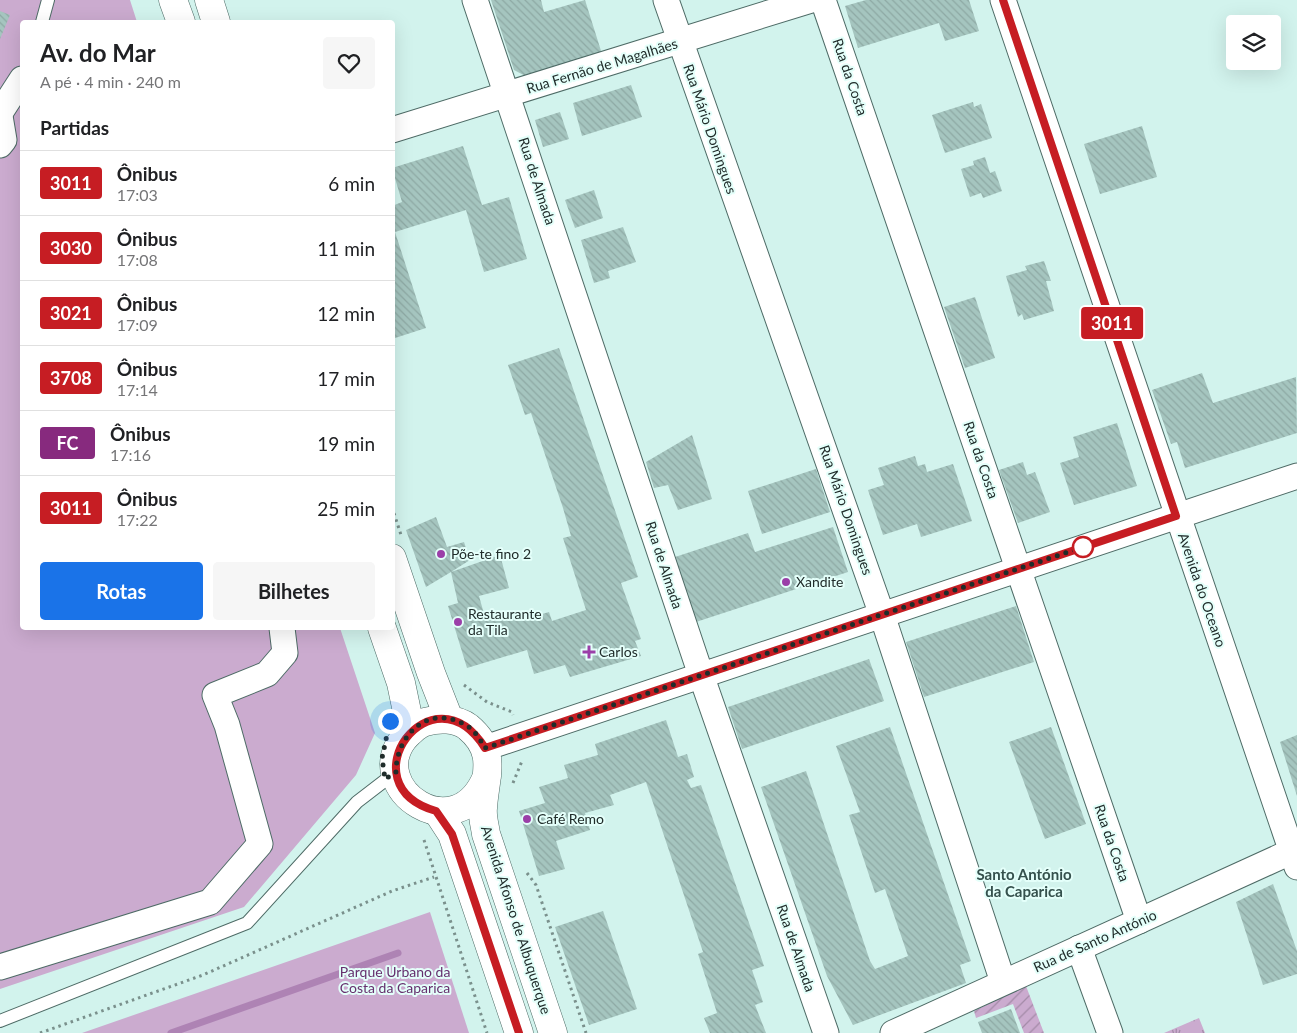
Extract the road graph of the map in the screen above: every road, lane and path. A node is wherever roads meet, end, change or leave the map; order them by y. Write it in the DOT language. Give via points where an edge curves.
graph roads {
  1 [pos="48,0"];
  2 [pos="173,0"];
  3 [pos="209,0"];
  4 [pos="475,0"];
  5 [pos="666,0"];
  6 [pos="811,0"];
  7 [pos="823,0"];
  8 [pos="1003,0"];
  9 [pos="43,20"];
  10 [pos="180,20"];
  11 [pos="215,20"];
  12 [pos="680,41"];
  13 [pos="20,82"];
  14 [pos="508,95"];
  15 [pos="0,112"];
  16 [pos="0,116"];
  17 [pos="395,129"];
  18 [pos="0,145"];
  19 [pos="1297,476"];
  20 [pos="1176,516"];
  21 [pos="395,567"];
  22 [pos="1018,569"];
  23 [pos="882,614"];
  24 [pos="282,630"];
  25 [pos="383,630"];
  26 [pos="701,675"];
  27 [pos="449,719"];
  28 [pos="411,730"];
  29 [pos="485,748"];
  30 [pos="522,758"];
  31 [pos="396,772"];
  32 [pos="499,783"];
  33 [pos="436,811"];
  34 [pos="422,835"];
  35 [pos="1295,856"];
  36 [pos="526,872"];
  37 [pos="434,876"];
  38 [pos="1139,921"];
  39 [pos="1079,948"];
  40 [pos="0,967"];
  41 [pos="1003,982"];
  42 [pos="0,1021"];
  43 [pos="40,1033"];
  44 [pos="486,1033"];
  45 [pos="519,1033"];
  46 [pos="553,1033"];
  47 [pos="586,1033"];
  48 [pos="826,1033"];
  49 [pos="892,1033"];
  50 [pos="1110,1033"];
  1 -- 9 [label="lane"];
  2 -- 10 [label="main road"];
  3 -- 11 [label="main road"];
  4 -- 14 [label="street, Rua de Almada"];
  5 -- 12 [label="street, Rua Mário Domingues"];
  6 -- 12 [label="street, Rua Fernão de Magalhães"];
  7 -- 22 [label="street, Rua da Costa"];
  8 -- 20 [label="street, Avenida do Oceano"];
  12 -- 14 [label="street, Rua Fernão de Magalhães"];
  12 -- 23 [label="street, Rua Mário Domingues"];
  13 -- 15 [label="street"];
  14 -- 17 [label="street, Rua Fernão de Magalhães"];
  14 -- 26 [label="street, Rua de Almada"];
  16 -- 18 [label="street" via="4,140"];
  19 -- 20 [label="street"];
  20 -- 22 [label="street"];
  20 -- 35 [label="street, Avenida do Oceano"];
  21 -- 27 [label="main road"];
  22 -- 23 [label="street"];
  22 -- 38 [label="street, Rua da Costa"];
  23 -- 26 [label="street"];
  23 -- 41 [label="street, Rua Mário Domingues"];
  24 -- 40 [label="street" via="284,653 267,674 215,695 227,725 260,844 210,902"];
  25 -- 28 [label="main road" via="401,683"];
  26 -- 29 [label="street"];
  26 -- 48 [label="street, Rua de Almada"];
  27 -- 28 [label="main road" via="422,723"];
  27 -- 29 [label="main road" via="464,724 477,734"];
  28 -- 31 [label="main road" via="401,743 396,757"];
  29 -- 32 [label="main road, Avenida Afonso de Albuquerque"];
  30 -- 32 [label="path"];
  31 -- 33 [label="main road" via="400,786 409,798"];
  31 -- 42 [label="lane" via="357,802 247,923"];
  32 -- 33 [label="main road" via="482,790 473,800 456,809"];
  32 -- 46 [label="main road, Avenida Afonso de Albuquerque" via="483,809 486,834"];
  33 -- 45 [label="main road" via="452,834"];
  34 -- 37 [label="path"];
  35 -- 38 [label="street, Rua de Santo António"];
  36 -- 47 [label="path" via="536,885"];
  37 -- 43 [label="path" via="392,891 203,975"];
  37 -- 44 [label="path"];
  38 -- 39 [label="street, Rua de Santo António"];
  39 -- 41 [label="street, Rua de Santo António"];
  39 -- 50 [label="street"];
  41 -- 49 [label="street, Rua de Santo António"];
}
